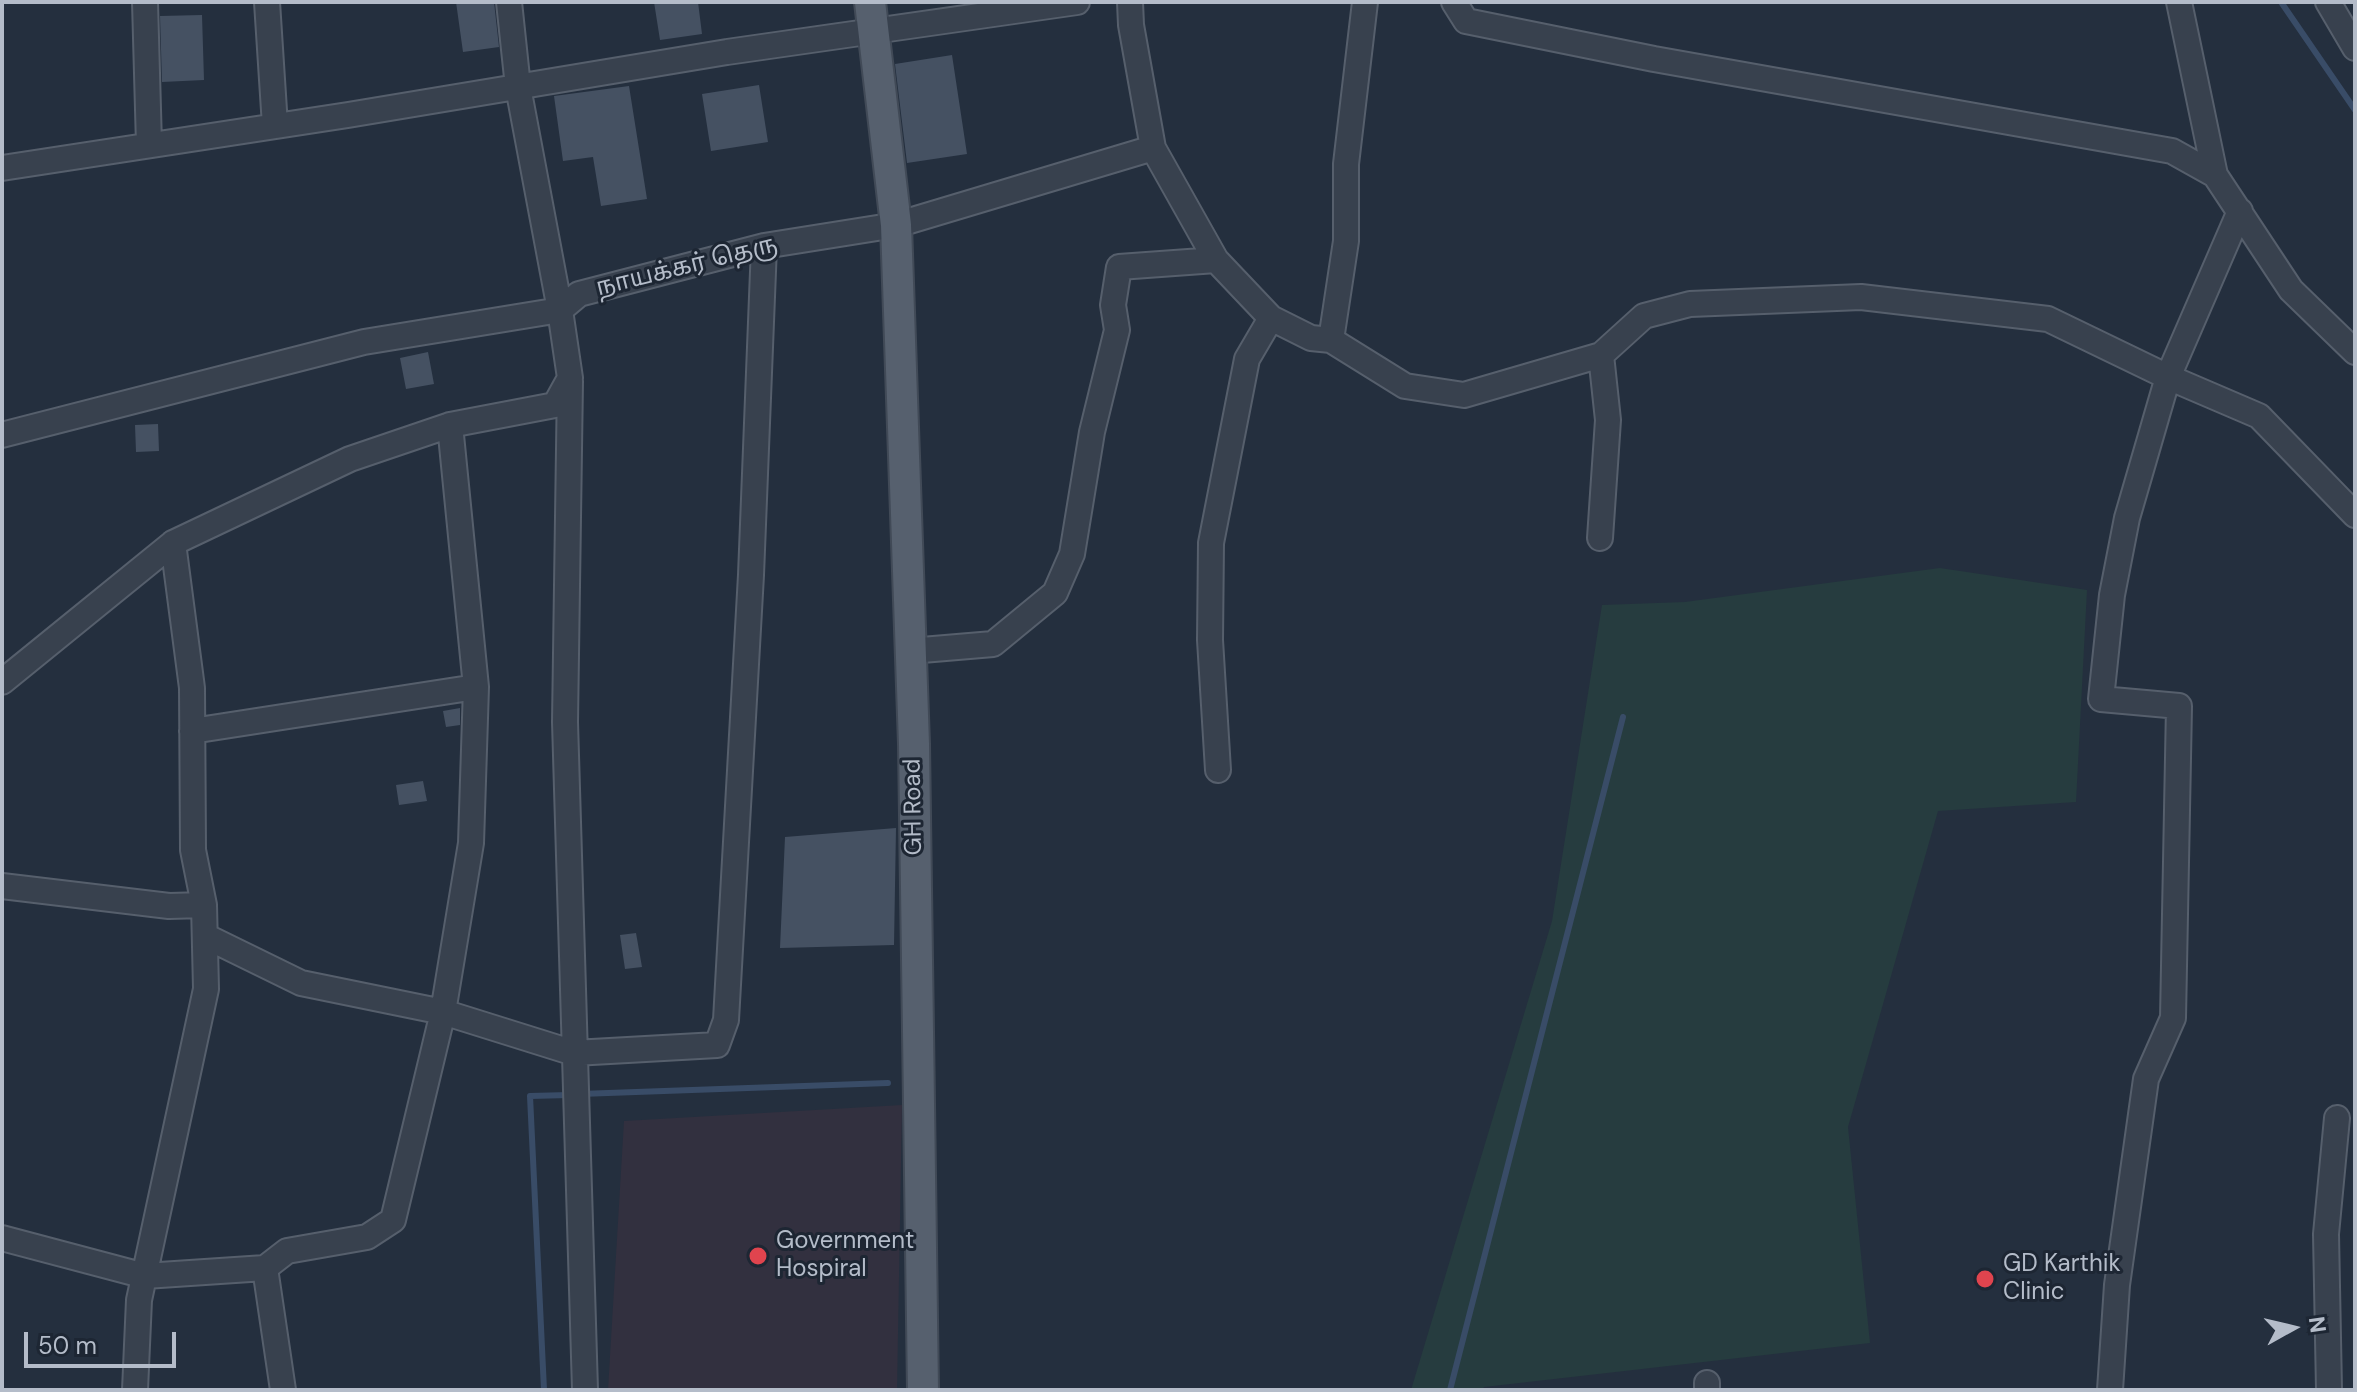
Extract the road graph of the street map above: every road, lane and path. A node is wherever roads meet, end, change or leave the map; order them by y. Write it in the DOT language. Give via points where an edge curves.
graph roads {
  1 [pos="145,2"];
  2 [pos="267,2"];
  3 [pos="509,2"];
  4 [pos="870,2"];
  5 [pos="1077,2"];
  6 [pos="1130,2"];
  7 [pos="1365,2"];
  8 [pos="1454,2"];
  9 [pos="2179,2"];
  10 [pos="2328,2"];
  11 [pos="874,33"];
  12 [pos="2355,48"];
  13 [pos="518,87"];
  14 [pos="275,126"];
  15 [pos="149,145"];
  16 [pos="1153,148"];
  17 [pos="2,168"];
  18 [pos="2215,175"];
  19 [pos="2240,211"];
  20 [pos="896,225"];
  21 [pos="764,246"];
  22 [pos="1216,260"];
  23 [pos="560,310"];
  24 [pos="1271,318"];
  25 [pos="1331,340"];
  26 [pos="2353,346"];
  27 [pos="1601,355"];
  28 [pos="2168,377"];
  29 [pos="570,378"];
  30 [pos="450,425"];
  31 [pos="2,435"];
  32 [pos="2355,515"];
  33 [pos="1600,538"];
  34 [pos="173,543"];
  35 [pos="910,651"];
  36 [pos="2,682"];
  37 [pos="476,687"];
  38 [pos="192,731"];
  39 [pos="1218,770"];
  40 [pos="2,886"];
  41 [pos="204,905"];
  42 [pos="205,936"];
  43 [pos="443,1012"];
  44 [pos="574,1053"];
  45 [pos="2337,1118"];
  46 [pos="2,1238"];
  47 [pos="265,1268"];
  48 [pos="145,1276"];
  49 [pos="135,1390"];
  50 [pos="283,1390"];
  51 [pos="585,1390"];
  52 [pos="923,1390"];
  53 [pos="2110,1390"];
  54 [pos="2329,1390"];
  1 -- 15 [label="street"];
  2 -- 14 [label="street"];
  3 -- 13 [label="street"];
  4 -- 11 [label="main road, GH Road"];
  5 -- 11 [label="street"];
  6 -- 16 [label="street"];
  7 -- 25 [label="street" via="1346,164 1346,241"];
  8 -- 18 [label="street" via="1466,21 2172,151"];
  9 -- 18 [label="street"];
  10 -- 12 [label="street"];
  11 -- 13 [label="street"];
  11 -- 20 [label="main road, GH Road"];
  13 -- 14 [label="street"];
  13 -- 23 [label="street"];
  14 -- 15 [label="street"];
  15 -- 17 [label="street"];
  16 -- 20 [label="street, நாயக்கர் தெரு"];
  16 -- 22 [label="street"];
  18 -- 19 [label="street"];
  19 -- 26 [label="street" via="2291,290"];
  19 -- 28 [label="street"];
  20 -- 21 [label="street, நாயக்கர் தெரு"];
  20 -- 35 [label="main road, GH Road"];
  21 -- 23 [label="street, நாயக்கர் தெரு" via="579,294"];
  21 -- 44 [label="street" via="726,1020 717,1045"];
  22 -- 24 [label="street"];
  22 -- 35 [label="street" via="1119,267 1113,305 1117,330 1092,432 1072,554 1055,593 993,644"];
  23 -- 29 [label="street"];
  23 -- 31 [label="street" via="364,342"];
  24 -- 25 [label="street" via="1311,338"];
  24 -- 39 [label="street" via="1247,359 1211,543"];
  25 -- 27 [label="street" via="1405,386 1464,395"];
  27 -- 28 [label="street" via="1644,316 1690,304 1861,297 2048,319"];
  27 -- 33 [label="street" via="1608,420"];
  28 -- 32 [label="street" via="2259,416"];
  28 -- 53 [label="street" via="2127,518 2101,699 2179,706 2173,1018 2146,1079 2117,1285"];
  29 -- 30 [label="street" via="555,405"];
  29 -- 44 [label="street" via="565,722"];
  30 -- 34 [label="street" via="350,459"];
  30 -- 37 [label="street"];
  34 -- 36 [label="street"];
  34 -- 38 [label="street" via="192,688"];
  35 -- 52 [label="main road, GH Road"];
  37 -- 38 [label="street"];
  37 -- 43 [label="street" via="471,843"];
  38 -- 41 [label="street" via="193,850"];
  40 -- 41 [label="street" via="169,906"];
  41 -- 42 [label="street"];
  42 -- 43 [label="street" via="301,983"];
  42 -- 48 [label="street" via="206,989"];
  43 -- 44 [label="street"];
  43 -- 47 [label="street" via="393,1220 367,1237 287,1251"];
  44 -- 51 [label="street"];
  45 -- 54 [label="street" via="2326,1234"];
  46 -- 48 [label="street"];
  47 -- 48 [label="street"];
  47 -- 50 [label="street"];
  48 -- 49 [label="street"];
}
